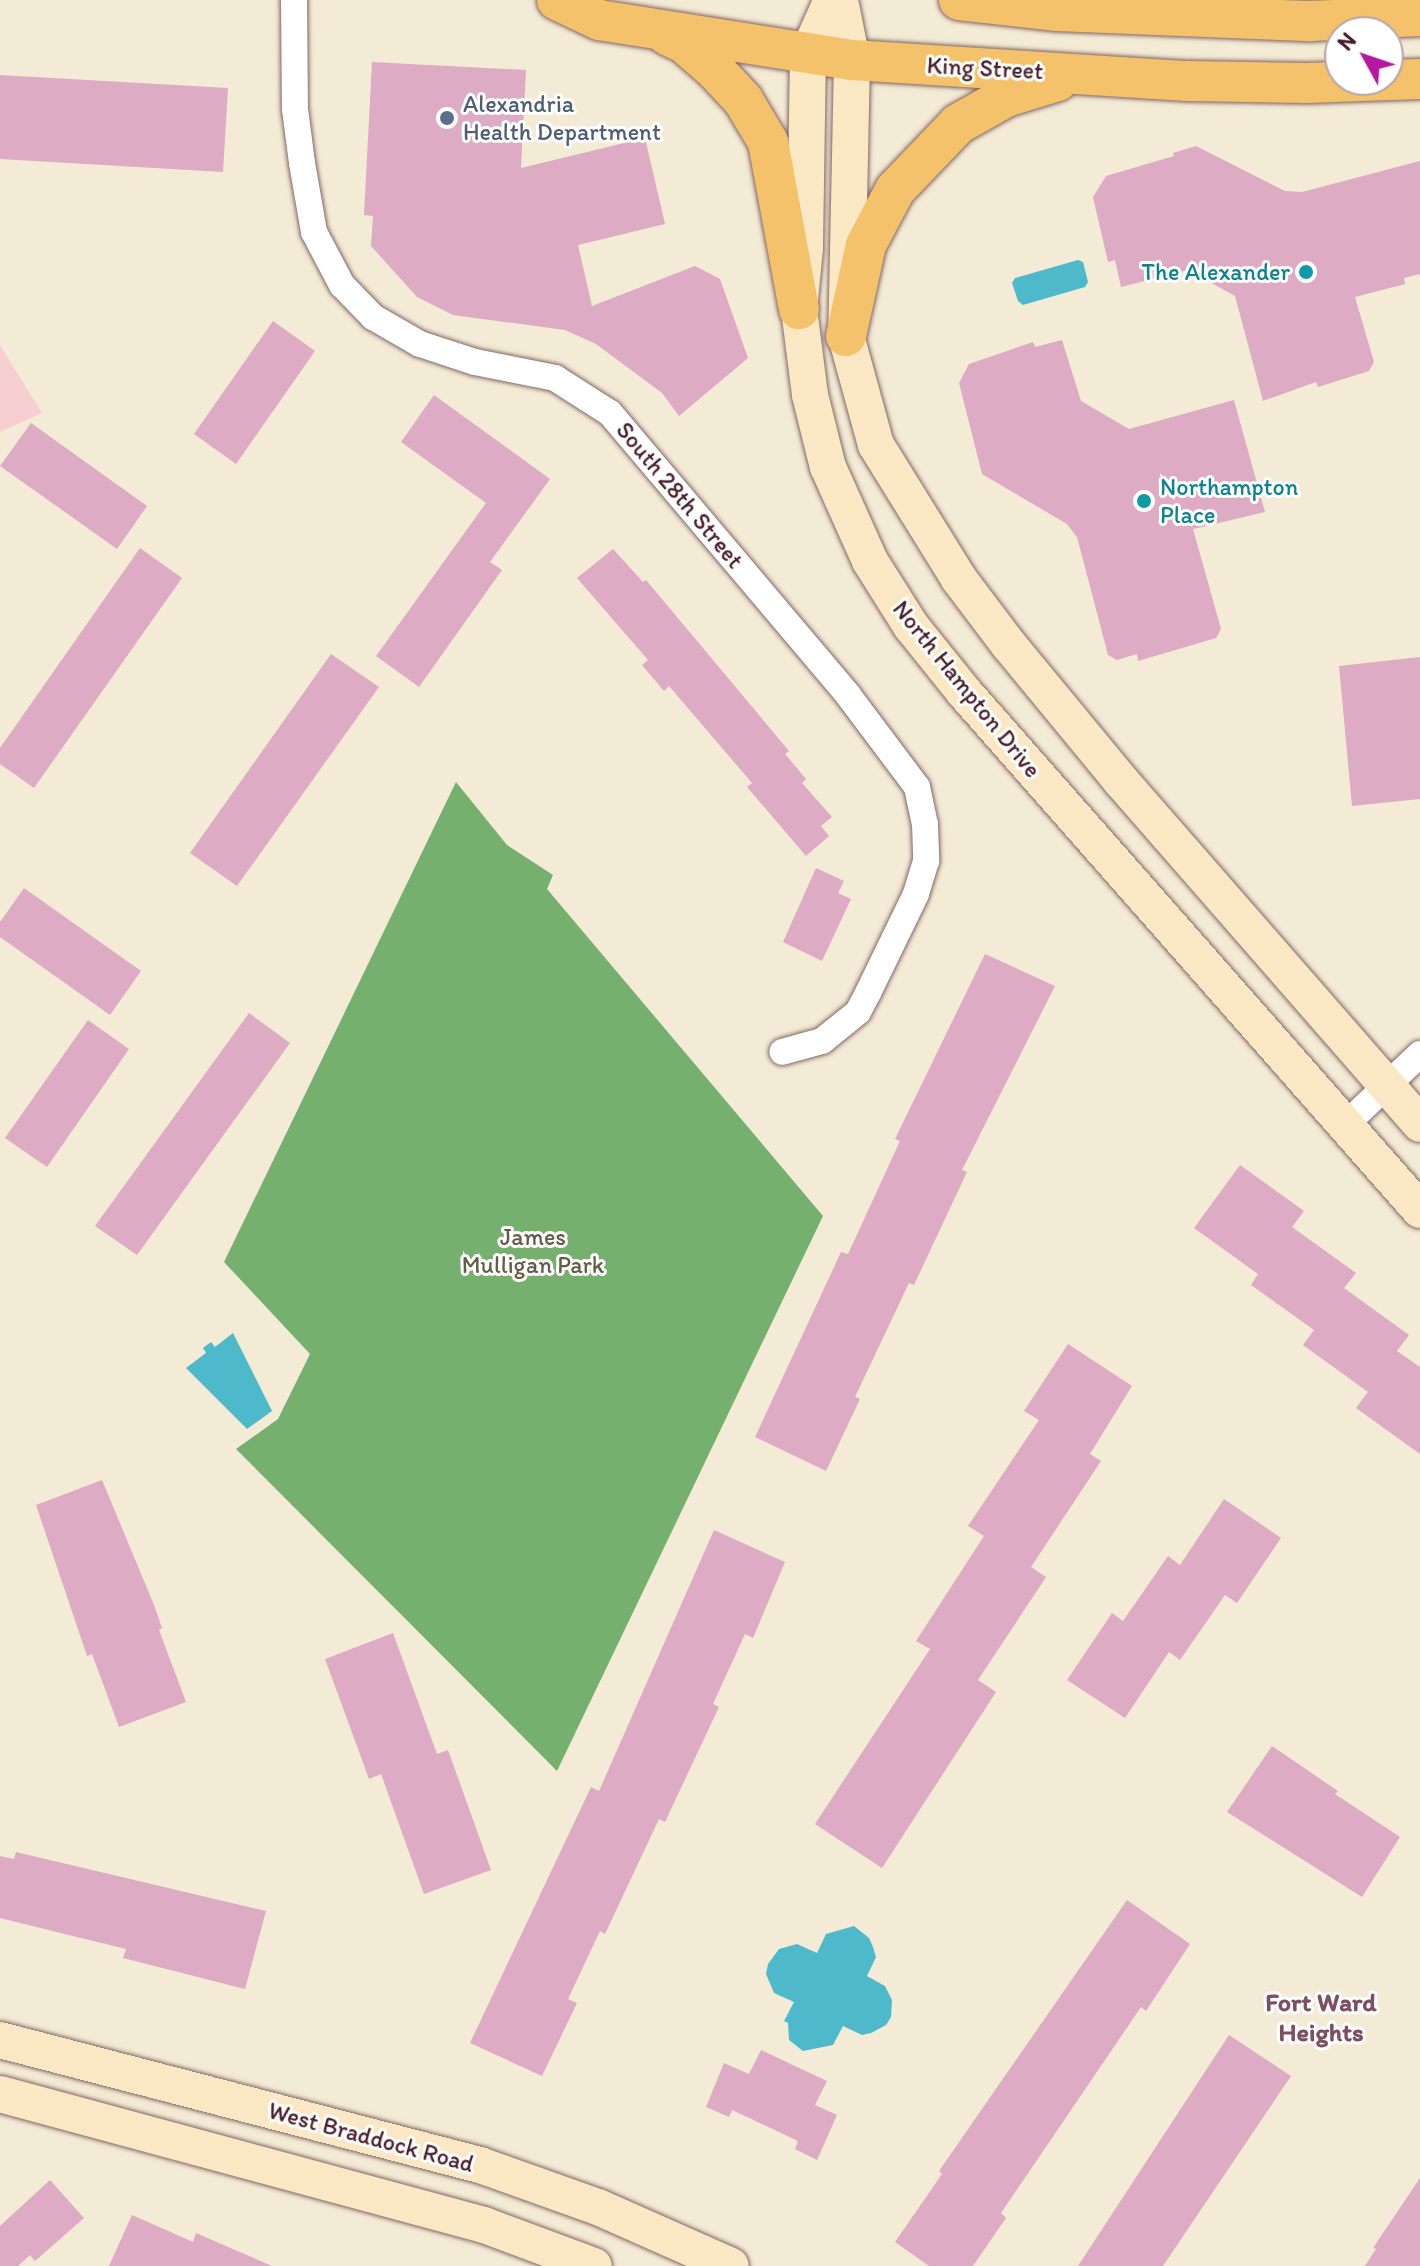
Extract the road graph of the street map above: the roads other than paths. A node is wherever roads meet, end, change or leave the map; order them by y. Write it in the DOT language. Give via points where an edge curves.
graph roads {
  1 [pos="294,0"];
  2 [pos="557,0"];
  3 [pos="832,0"];
  4 [pos="840,0"];
  5 [pos="959,0"];
  6 [pos="1420,16"];
  7 [pos="652,28"];
  8 [pos="808,53"];
  9 [pos="852,60"];
  10 [pos="1084,74"];
  11 [pos="1420,79"];
  12 [pos="799,309"];
  13 [pos="846,336"];
  14 [pos="782,1052"];
  15 [pos="1420,1054"];
  16 [pos="1388,1086"];
  17 [pos="1346,1124"];
  18 [pos="1420,1124"];
  19 [pos="1420,1210"];
  20 [pos="0,2040"];
  21 [pos="0,2094"];
  22 [pos="594,2266"];
  23 [pos="731,2266"];
  1 -- 14 [label="street, South 28th Street" via="295,109 307,194 314,232 342,285 373,317 420,344 475,362 555,378 610,413 848,695 917,787 926,861 916,894 868,993 858,1012 822,1041"];
  2 -- 7 [label="main road, King Street" via="599,20"];
  3 -- 8 [label="street, North Hampton Drive"];
  4 -- 9 [label="street"];
  5 -- 6 [label="main road" via="1057,11 1311,21"];
  7 -- 8 [label="main road, King Street"];
  7 -- 12 [label="main road" via="684,43 716,71 743,100 768,142"];
  8 -- 9 [label="main road, King Street"];
  8 -- 12 [label="street, North Hampton Drive"];
  9 -- 10 [label="main road, King Street"];
  9 -- 13 [label="street"];
  10 -- 11 [label="main road, King Street" via="1277,83"];
  10 -- 13 [label="main road" via="1006,97 958,124 927,154 895,190 866,245"];
  12 -- 17 [label="street, North Hampton Drive" via="810,395 828,467 870,561 911,626 1077,823"];
  13 -- 16 [label="street" via="876,445 959,579 1121,781"];
  15 -- 16 [label="street"];
  16 -- 17 [label="street"];
  16 -- 18 [label="street"];
  17 -- 19 [label="street, North Hampton Drive"];
  20 -- 23 [label="street, West Braddock Road" via="480,2165 598,2207"];
  21 -- 22 [label="street" via="484,2225"];
}
